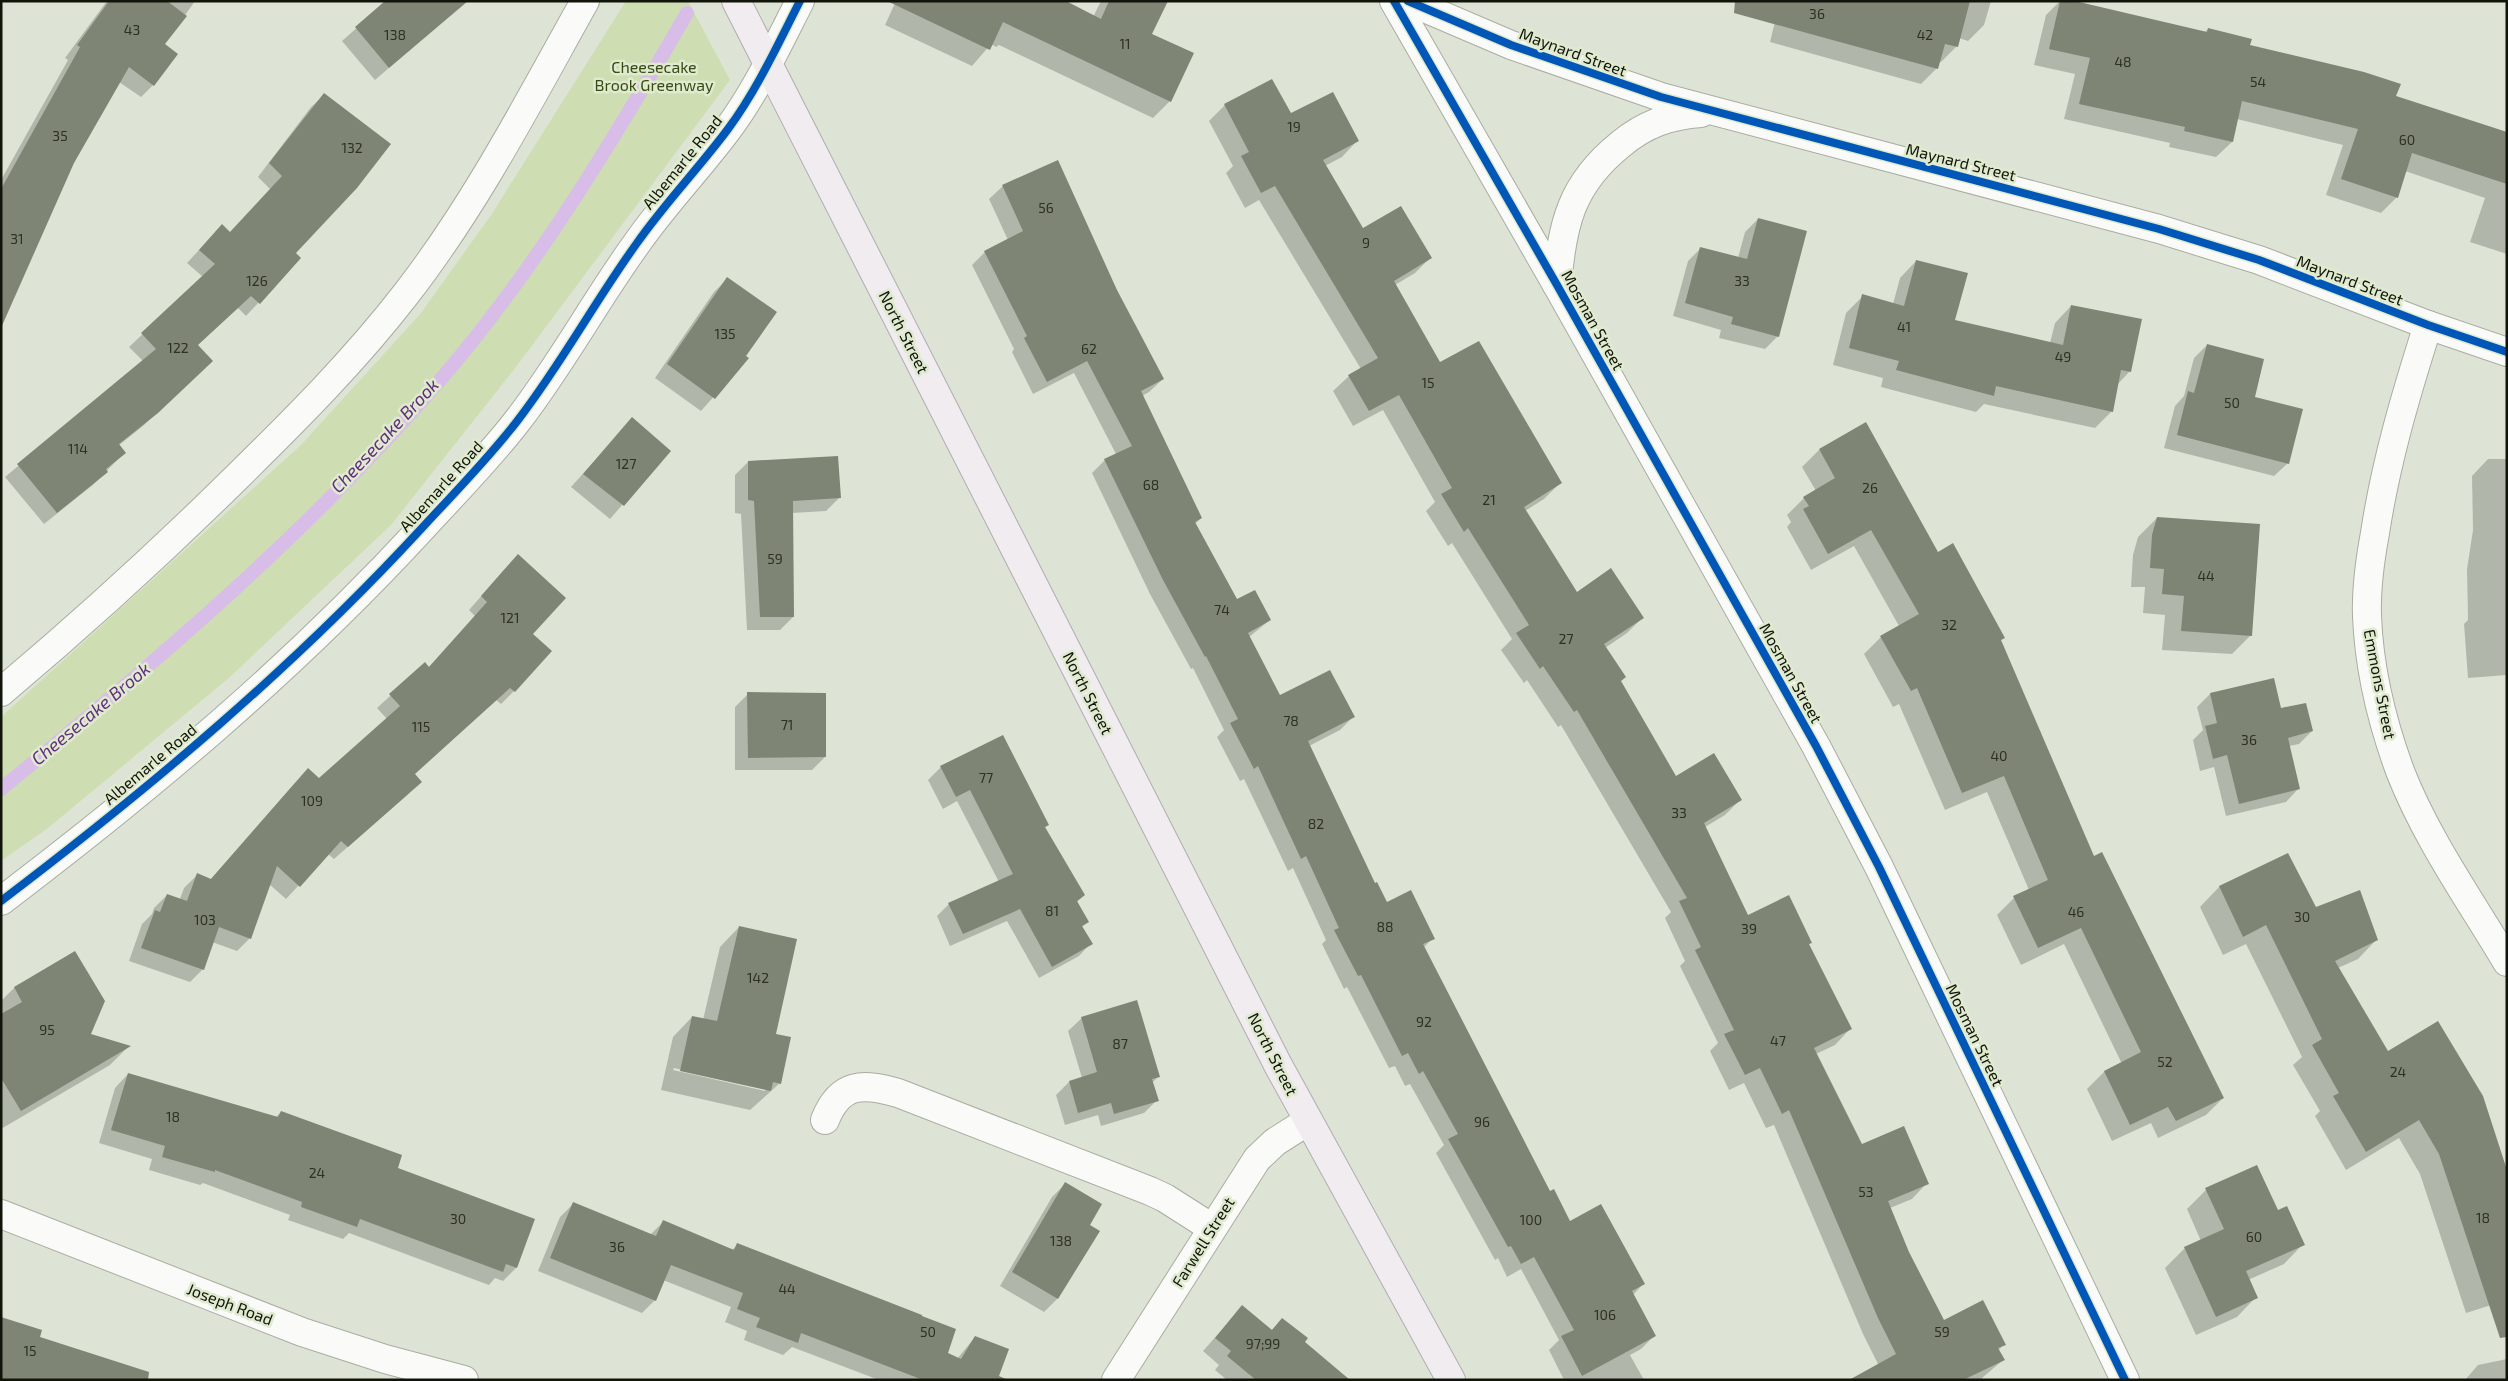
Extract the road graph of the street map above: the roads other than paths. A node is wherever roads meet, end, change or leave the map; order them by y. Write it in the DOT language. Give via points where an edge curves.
graph roads {
  1 [pos="584,1"];
  2 [pos="736,1"];
  3 [pos="800,1"];
  4 [pos="1394,1"];
  5 [pos="1408,1"];
  6 [pos="768,64"];
  7 [pos="1715,112"];
  8 [pos="1557,285"];
  9 [pos="2428,325"];
  10 [pos="2507,352"];
  11 [pos="1,692"];
  12 [pos="1,900"];
  13 [pos="2507,962"];
  14 [pos="825,1120"];
  15 [pos="1308,1121"];
  16 [pos="1,1214"];
  17 [pos="1212,1228"];
  18 [pos="464,1380"];
  19 [pos="1116,1380"];
  20 [pos="1451,1380"];
  21 [pos="2125,1380"];
  1 -- 11 [label="street" via="481,183 378,329 297,418 185,528"];
  2 -- 6 [label="main road, North Street"];
  3 -- 6 [label="street, Albemarle Road"];
  4 -- 8 [label="street, Mosman Street"];
  5 -- 7 [label="street, Maynard Street" via="1562,64"];
  6 -- 12 [label="street, Albemarle Road" via="730,127 632,249 563,358 518,420 467,480 341,612 251,696 102,823"];
  6 -- 15 [label="main road, North Street"];
  7 -- 8 [label="street" via="1663,119 1642,128 1589,174 1568,215"];
  7 -- 9 [label="street, Maynard Street" via="2159,229 2259,260"];
  8 -- 21 [label="street, Mosman Street" via="1849,809"];
  9 -- 10 [label="street, Maynard Street"];
  9 -- 13 [label="street, Emmons Street" via="2398,419 2378,510 2368,585 2370,648 2382,709 2400,772 2429,831"];
  14 -- 17 [label="street" via="840,1095 852,1088 866,1086 890,1090 1150,1191"];
  15 -- 17 [label="street, Farwell Street" via="1275,1142 1257,1159"];
  15 -- 20 [label="main road, North Street"];
  16 -- 18 [label="street, Joseph Road" via="302,1332"];
  17 -- 19 [label="street, Farwell Street"];
}
